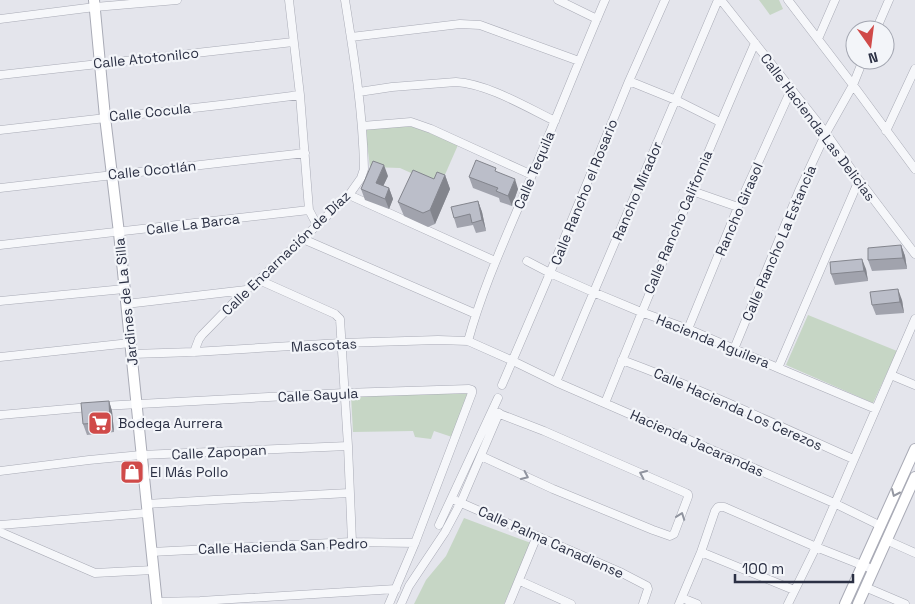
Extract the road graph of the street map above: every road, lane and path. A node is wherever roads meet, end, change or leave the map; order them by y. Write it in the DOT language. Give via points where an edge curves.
graph roads {
  1 [pos="177,0"];
  2 [pos="289,0"];
  3 [pos="345,0"];
  4 [pos="558,0"];
  5 [pos="605,0"];
  6 [pos="665,0"];
  7 [pos="720,0"];
  8 [pos="788,0"];
  9 [pos="835,0"];
  10 [pos="889,0"];
  11 [pos="95,4"];
  12 [pos="0,19"];
  13 [pos="597,19"];
  14 [pos="880,20"];
  15 [pos="351,37"];
  16 [pos="818,39"];
  17 [pos="293,42"];
  18 [pos="755,43"];
  19 [pos="579,61"];
  20 [pos="101,64"];
  21 [pos="915,69"];
  22 [pos="859,70"];
  23 [pos="0,75"];
  24 [pos="629,81"];
  25 [pos="853,84"];
  26 [pos="791,90"];
  27 [pos="359,92"];
  28 [pos="300,95"];
  29 [pos="676,100"];
  30 [pos="105,117"];
  31 [pos="555,121"];
  32 [pos="720,122"];
  33 [pos="362,126"];
  34 [pos="0,130"];
  35 [pos="886,131"];
  36 [pos="826,133"];
  37 [pos="305,153"];
  38 [pos="915,169"];
  39 [pos="112,174"];
  40 [pos="532,175"];
  41 [pos="859,180"];
  42 [pos="0,188"];
  43 [pos="692,191"];
  44 [pos="349,195"];
  45 [pos="738,207"];
  46 [pos="309,210"];
  47 [pos="317,225"];
  48 [pos="119,233"];
  49 [pos="303,239"];
  50 [pos="0,245"];
  51 [pos="915,254"];
  52 [pos="495,261"];
  53 [pos="527,261"];
  54 [pos="550,273"];
  55 [pos="259,280"];
  56 [pos="124,289"];
  57 [pos="246,290"];
  58 [pos="593,292"];
  59 [pos="0,301"];
  60 [pos="126,304"];
  61 [pos="641,312"];
  62 [pos="476,314"];
  63 [pos="915,319"];
  64 [pos="688,329"];
  65 [pos="468,341"];
  66 [pos="130,343"];
  67 [pos="341,343"];
  68 [pos="734,348"];
  69 [pos="194,352"];
  70 [pos="132,354"];
  71 [pos="0,357"];
  72 [pos="622,360"];
  73 [pos="513,361"];
  74 [pos="778,368"];
  75 [pos="891,375"];
  76 [pos="556,382"];
  77 [pos="502,385"];
  78 [pos="915,385"];
  79 [pos="344,393"];
  80 [pos="498,398"];
  81 [pos="605,403"];
  82 [pos="137,404"];
  83 [pos="876,409"];
  84 [pos="496,412"];
  85 [pos="0,415"];
  86 [pos="348,446"];
  87 [pos="915,448"];
  88 [pos="141,455"];
  89 [pos="481,456"];
  90 [pos="853,459"];
  91 [pos="0,470"];
  92 [pos="915,477"];
  93 [pos="349,493"];
  94 [pos="911,496"];
  95 [pos="452,499"];
  96 [pos="461,502"];
  97 [pos="834,503"];
  98 [pos="147,509"];
  99 [pos="0,525"];
  100 [pos="439,525"];
  101 [pos="881,526"];
  102 [pos="0,532"];
  103 [pos="537,536"];
  104 [pos="886,540"];
  105 [pos="352,542"];
  106 [pos="414,543"];
  107 [pos="816,547"];
  108 [pos="151,552"];
  109 [pos="701,552"];
  110 [pos="915,553"];
  111 [pos="862,565"];
  112 [pos="153,570"];
  113 [pos="872,570"];
  114 [pos="520,580"];
  115 [pos="865,587"];
  116 [pos="396,589"];
  117 [pos="794,590"];
  118 [pos="681,601"];
  119 [pos="157,603"];
  120 [pos="201,603"];
  121 [pos="389,604"];
  122 [pos="401,604"];
  123 [pos="509,604"];
  124 [pos="571,604"];
  125 [pos="643,604"];
  126 [pos="697,604"];
  127 [pos="788,604"];
  128 [pos="845,604"];
  129 [pos="858,604"];
  130 [pos="905,604"];
  1 -- 11 [label="street"];
  2 -- 17 [label="street"];
  3 -- 15 [label="street, Calle Encarnación de Díaz"];
  4 -- 13 [label="street"];
  5 -- 13 [label="street, Calle Tequila"];
  6 -- 24 [label="street, Calle Rancho el Rosario"];
  7 -- 18 [label="street, Calle Hacienda Las Delicias"];
  7 -- 29 [label="street, Rancho Mirador"];
  8 -- 16 [label="street"];
  9 -- 16 [label="street"];
  10 -- 14 [label="street"];
  11 -- 12 [label="street"];
  11 -- 20 [label="street, Jardines de La Silla"];
  13 -- 19 [label="street, Calle Tequila"];
  15 -- 19 [label="street" via="473,24"];
  15 -- 27 [label="street, Calle Encarnación de Díaz"];
  16 -- 25 [label="street"];
  17 -- 20 [label="street, Calle Atotonilco"];
  17 -- 28 [label="street"];
  18 -- 26 [label="street, Calle Hacienda Las Delicias"];
  18 -- 32 [label="street, Calle Rancho California"];
  19 -- 31 [label="street, Calle Tequila"];
  20 -- 23 [label="street, Calle Atotonilco"];
  20 -- 30 [label="street, Jardines de La Silla"];
  21 -- 35 [label="street"];
  22 -- 25 [label="street, Calle Rancho La Estancia"];
  24 -- 29 [label="street"];
  24 -- 54 [label="street, Calle Rancho el Rosario"];
  25 -- 35 [label="street"];
  25 -- 36 [label="street, Calle Rancho La Estancia"];
  26 -- 36 [label="street, Calle Hacienda Las Delicias"];
  26 -- 45 [label="street, Rancho Girasol"];
  27 -- 31 [label="street" via="464,82"];
  27 -- 33 [label="street, Calle Encarnación de Díaz"];
  28 -- 30 [label="street, Calle Cocula"];
  28 -- 37 [label="street"];
  29 -- 32 [label="street"];
  29 -- 58 [label="street, Rancho Mirador"];
  30 -- 34 [label="street, Calle Cocula"];
  30 -- 39 [label="street, Jardines de La Silla"];
  31 -- 40 [label="street, Calle Tequila"];
  32 -- 43 [label="street, Calle Rancho California"];
  33 -- 40 [label="street" via="411,122"];
  33 -- 44 [label="street, Calle Encarnación de Díaz" via="364,169"];
  35 -- 38 [label="street"];
  36 -- 41 [label="street, Calle Hacienda Las Delicias"];
  36 -- 68 [label="street, Calle Rancho La Estancia"];
  37 -- 39 [label="street, Calle Ocotlán"];
  37 -- 46 [label="street"];
  39 -- 42 [label="street, Calle Ocotlán"];
  39 -- 48 [label="street, Jardines de La Silla"];
  40 -- 52 [label="street, Calle Tequila"];
  41 -- 51 [label="street, Calle Hacienda Las Delicias"];
  41 -- 74 [label="street"];
  43 -- 45 [label="street"];
  43 -- 61 [label="street, Calle Rancho California"];
  44 -- 47 [label="street, Calle Encarnación de Díaz"];
  44 -- 52 [label="street"];
  45 -- 64 [label="street, Rancho Girasol"];
  46 -- 47 [label="street"];
  46 -- 48 [label="street, Calle La Barca"];
  47 -- 49 [label="street, Calle Encarnación de Díaz"];
  48 -- 50 [label="street, Calle La Barca"];
  48 -- 56 [label="street, Jardines de La Silla"];
  49 -- 55 [label="street, Calle Encarnación de Díaz"];
  49 -- 62 [label="street"];
  52 -- 62 [label="street, Calle Tequila"];
  53 -- 54 [label="street, Hacienda Aguilera"];
  54 -- 58 [label="street, Hacienda Aguilera"];
  54 -- 73 [label="street, Calle Rancho el Rosario"];
  55 -- 57 [label="street, Calle Encarnación de Díaz"];
  55 -- 67 [label="street" via="336,314 340,319"];
  56 -- 59 [label="street"];
  56 -- 60 [label="street, Jardines de La Silla"];
  57 -- 60 [label="street"];
  57 -- 69 [label="street, Calle Encarnación de Díaz" via="202,335"];
  58 -- 61 [label="street, Hacienda Aguilera"];
  58 -- 76 [label="street, Rancho Mirador"];
  60 -- 66 [label="street, Jardines de La Silla"];
  61 -- 64 [label="street, Hacienda Aguilera"];
  61 -- 72 [label="street, Calle Rancho California"];
  62 -- 65 [label="street, Calle Tequila"];
  63 -- 75 [label="street"];
  64 -- 68 [label="street, Hacienda Aguilera"];
  65 -- 67 [label="street, Mascotas"];
  65 -- 73 [label="street, Mascotas"];
  66 -- 70 [label="street, Jardines de La Silla"];
  66 -- 71 [label="street"];
  67 -- 69 [label="street, Mascotas"];
  67 -- 79 [label="street"];
  68 -- 74 [label="street, Hacienda Aguilera"];
  69 -- 70 [label="street, Mascotas"];
  70 -- 82 [label="street, Jardines de La Silla"];
  72 -- 81 [label="street, Calle Rancho California"];
  72 -- 90 [label="street, Calle Hacienda Los Cerezos" via="732,404"];
  73 -- 76 [label="street, Hacienda Jacarandas"];
  73 -- 77 [label="street, Calle Rancho el Rosario"];
  74 -- 83 [label="street, Hacienda Aguilera"];
  75 -- 78 [label="street"];
  75 -- 83 [label="street"];
  76 -- 81 [label="street, Hacienda Jacarandas"];
  79 -- 82 [label="street, Calle Sayula"];
  79 -- 86 [label="street"];
  79 -- 106 [label="street, Calle Sayula" via="472,390"];
  80 -- 84 [label="street"];
  81 -- 97 [label="street, Hacienda Jacarandas"];
  82 -- 85 [label="street, Calle Sayula"];
  82 -- 88 [label="street, Jardines de La Silla"];
  83 -- 90 [label="street"];
  84 -- 89 [label="street"];
  89 -- 84 [label="street, one-way" via="553,490 671,536 688,497 688,494"];
  84 -- 95 [label="street"];
  86 -- 88 [label="street, Calle Zapopan"];
  86 -- 93 [label="street"];
  87 -- 101 [label="street, one-way"];
  88 -- 91 [label="street, Calle Zapopan"];
  88 -- 98 [label="street, Jardines de La Silla"];
  89 -- 96 [label="street"];
  90 -- 97 [label="street"];
  92 -- 94 [label="street"];
  93 -- 98 [label="street" via="214,500"];
  93 -- 105 [label="street"];
  94 -- 104 [label="street"];
  95 -- 96 [label="street, Calle Palma Canadiense"];
  95 -- 100 [label="street"];
  96 -- 103 [label="street, Calle Palma Canadiense"];
  96 -- 122 [label="street"];
  97 -- 101 [label="street, Hacienda Jacarandas"];
  97 -- 107 [label="street"];
  98 -- 99 [label="street"];
  98 -- 108 [label="street, Jardines de La Silla"];
  101 -- 111 [label="street"];
  102 -- 112 [label="street" via="96,573"];
  103 -- 114 [label="street"];
  103 -- 125 [label="street, Calle Palma Canadiense" via="647,586"];
  104 -- 110 [label="street"];
  104 -- 113 [label="street"];
  105 -- 106 [label="street, Calle Hacienda San Pedro"];
  105 -- 108 [label="street, Calle Hacienda San Pedro"];
  106 -- 116 [label="street"];
  107 -- 109 [label="street" via="718,507"];
  107 -- 111 [label="street"];
  107 -- 117 [label="street"];
  108 -- 112 [label="street, Jardines de La Silla"];
  109 -- 117 [label="street"];
  109 -- 118 [label="street"];
  111 -- 113 [label="street"];
  111 -- 128 [label="street"];
  112 -- 119 [label="street, Jardines de La Silla"];
  113 -- 115 [label="street"];
  114 -- 123 [label="street"];
  114 -- 124 [label="street"];
  115 -- 129 [label="street"];
  115 -- 130 [label="street"];
  116 -- 120 [label="street"];
  116 -- 121 [label="street"];
  117 -- 127 [label="street"];
  118 -- 126 [label="street"];
  119 -- 120 [label="street"];
}
